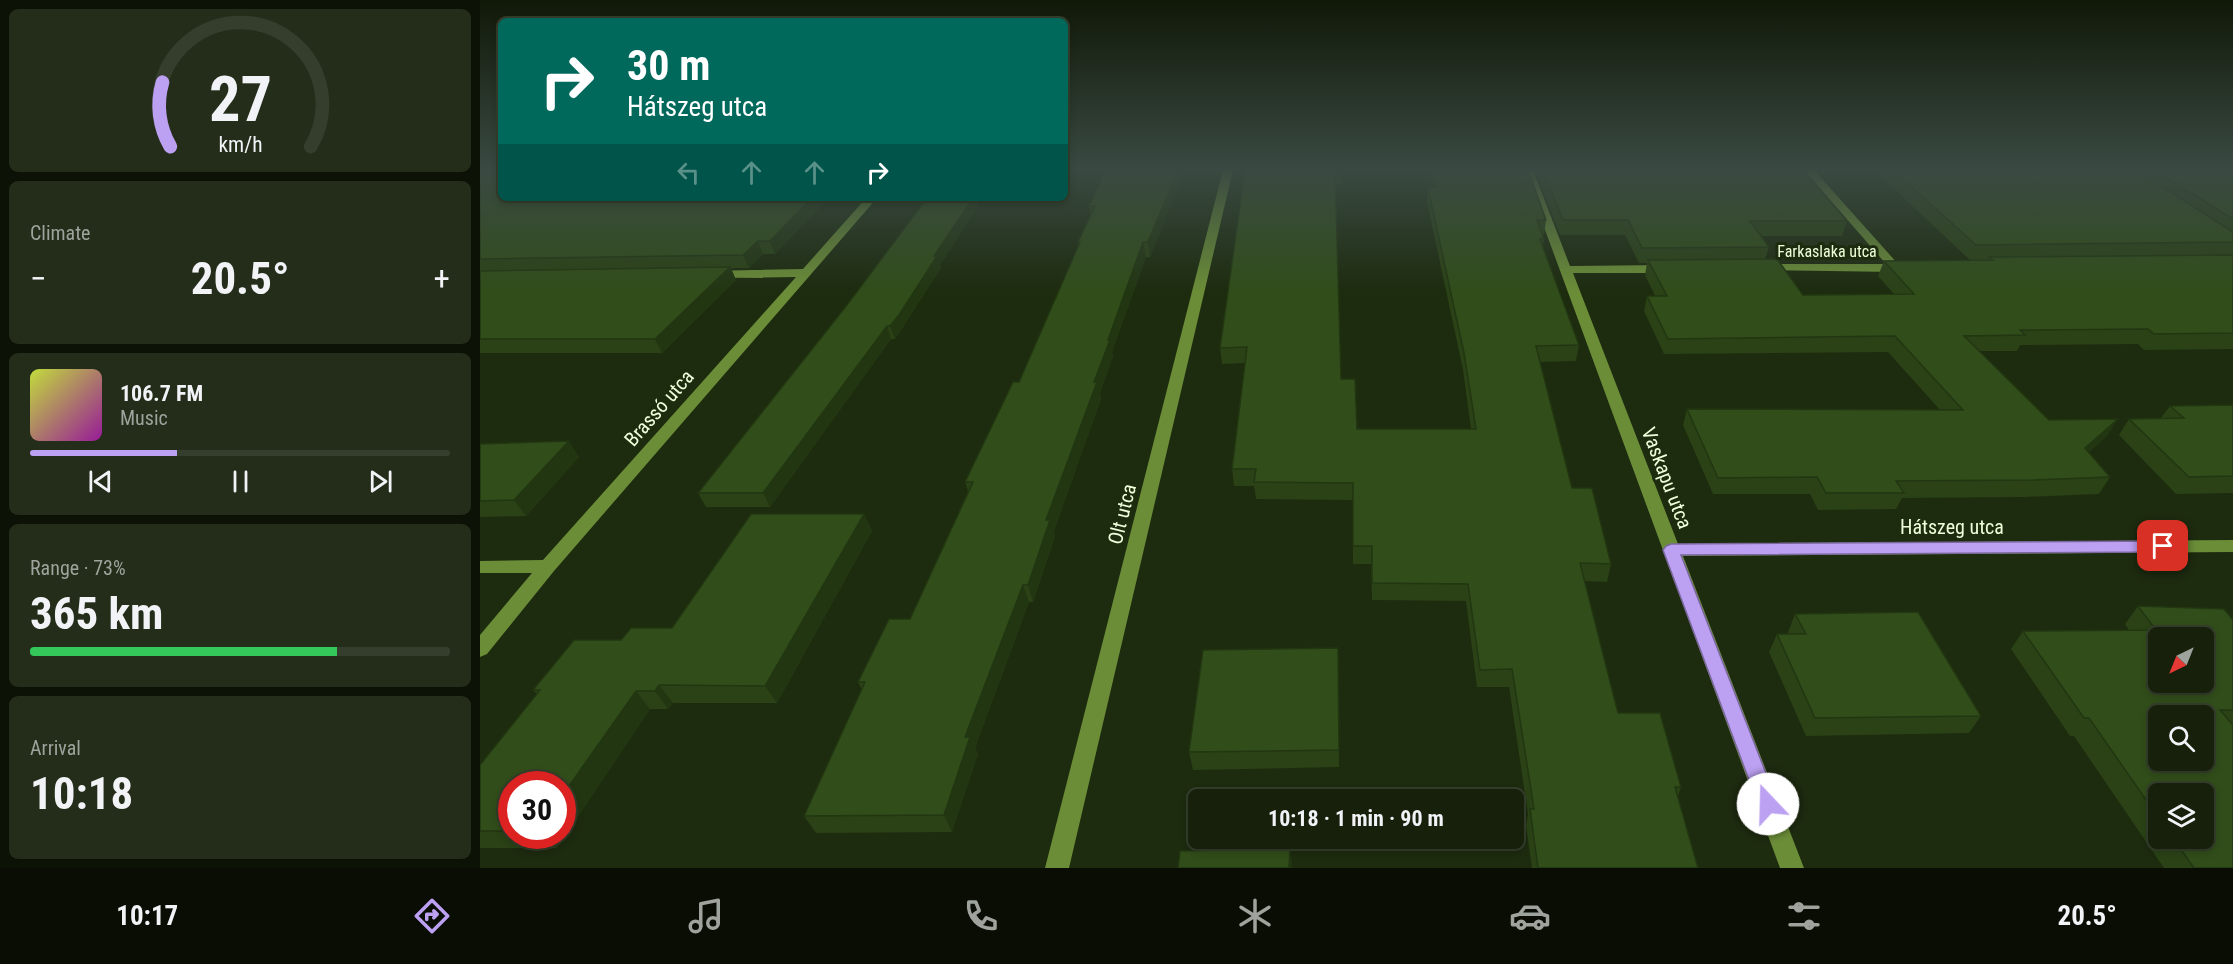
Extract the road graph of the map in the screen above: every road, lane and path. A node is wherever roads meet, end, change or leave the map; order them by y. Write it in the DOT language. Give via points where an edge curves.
graph roads {
  1 [pos="861,211"];
  2 [pos="1218,211"];
  3 [pos="1543,211"];
  4 [pos="1845,211"];
  5 [pos="1896,267"];
  6 [pos="1919,267"];
  7 [pos="1754,268"];
  8 [pos="1683,269"];
  9 [pos="1566,270"];
  10 [pos="807,273"];
  11 [pos="702,274"];
  12 [pos="2233,546"];
  13 [pos="1671,550"];
  14 [pos="548,566"];
  15 [pos="480,567"];
  16 [pos="480,649"];
  17 [pos="1057,868"];
  18 [pos="1792,868"];
  1 -- 10 [label="street, Brassó utca"];
  2 -- 17 [label="street, Olt utca"];
  3 -- 9 [label="street, Vaskapu utca"];
  4 -- 5 [label="street"];
  5 -- 6 [label="street, Farkaslaka utca"];
  5 -- 7 [label="street, Farkaslaka utca"];
  8 -- 9 [label="street"];
  9 -- 13 [label="street, Vaskapu utca"];
  10 -- 11 [label="street"];
  10 -- 14 [label="street, Brassó utca"];
  12 -- 13 [label="street, Hátszeg utca"];
  13 -- 18 [label="street, Vaskapu utca"];
  14 -- 15 [label="street"];
  14 -- 16 [label="street, Brassó utca"];
}
